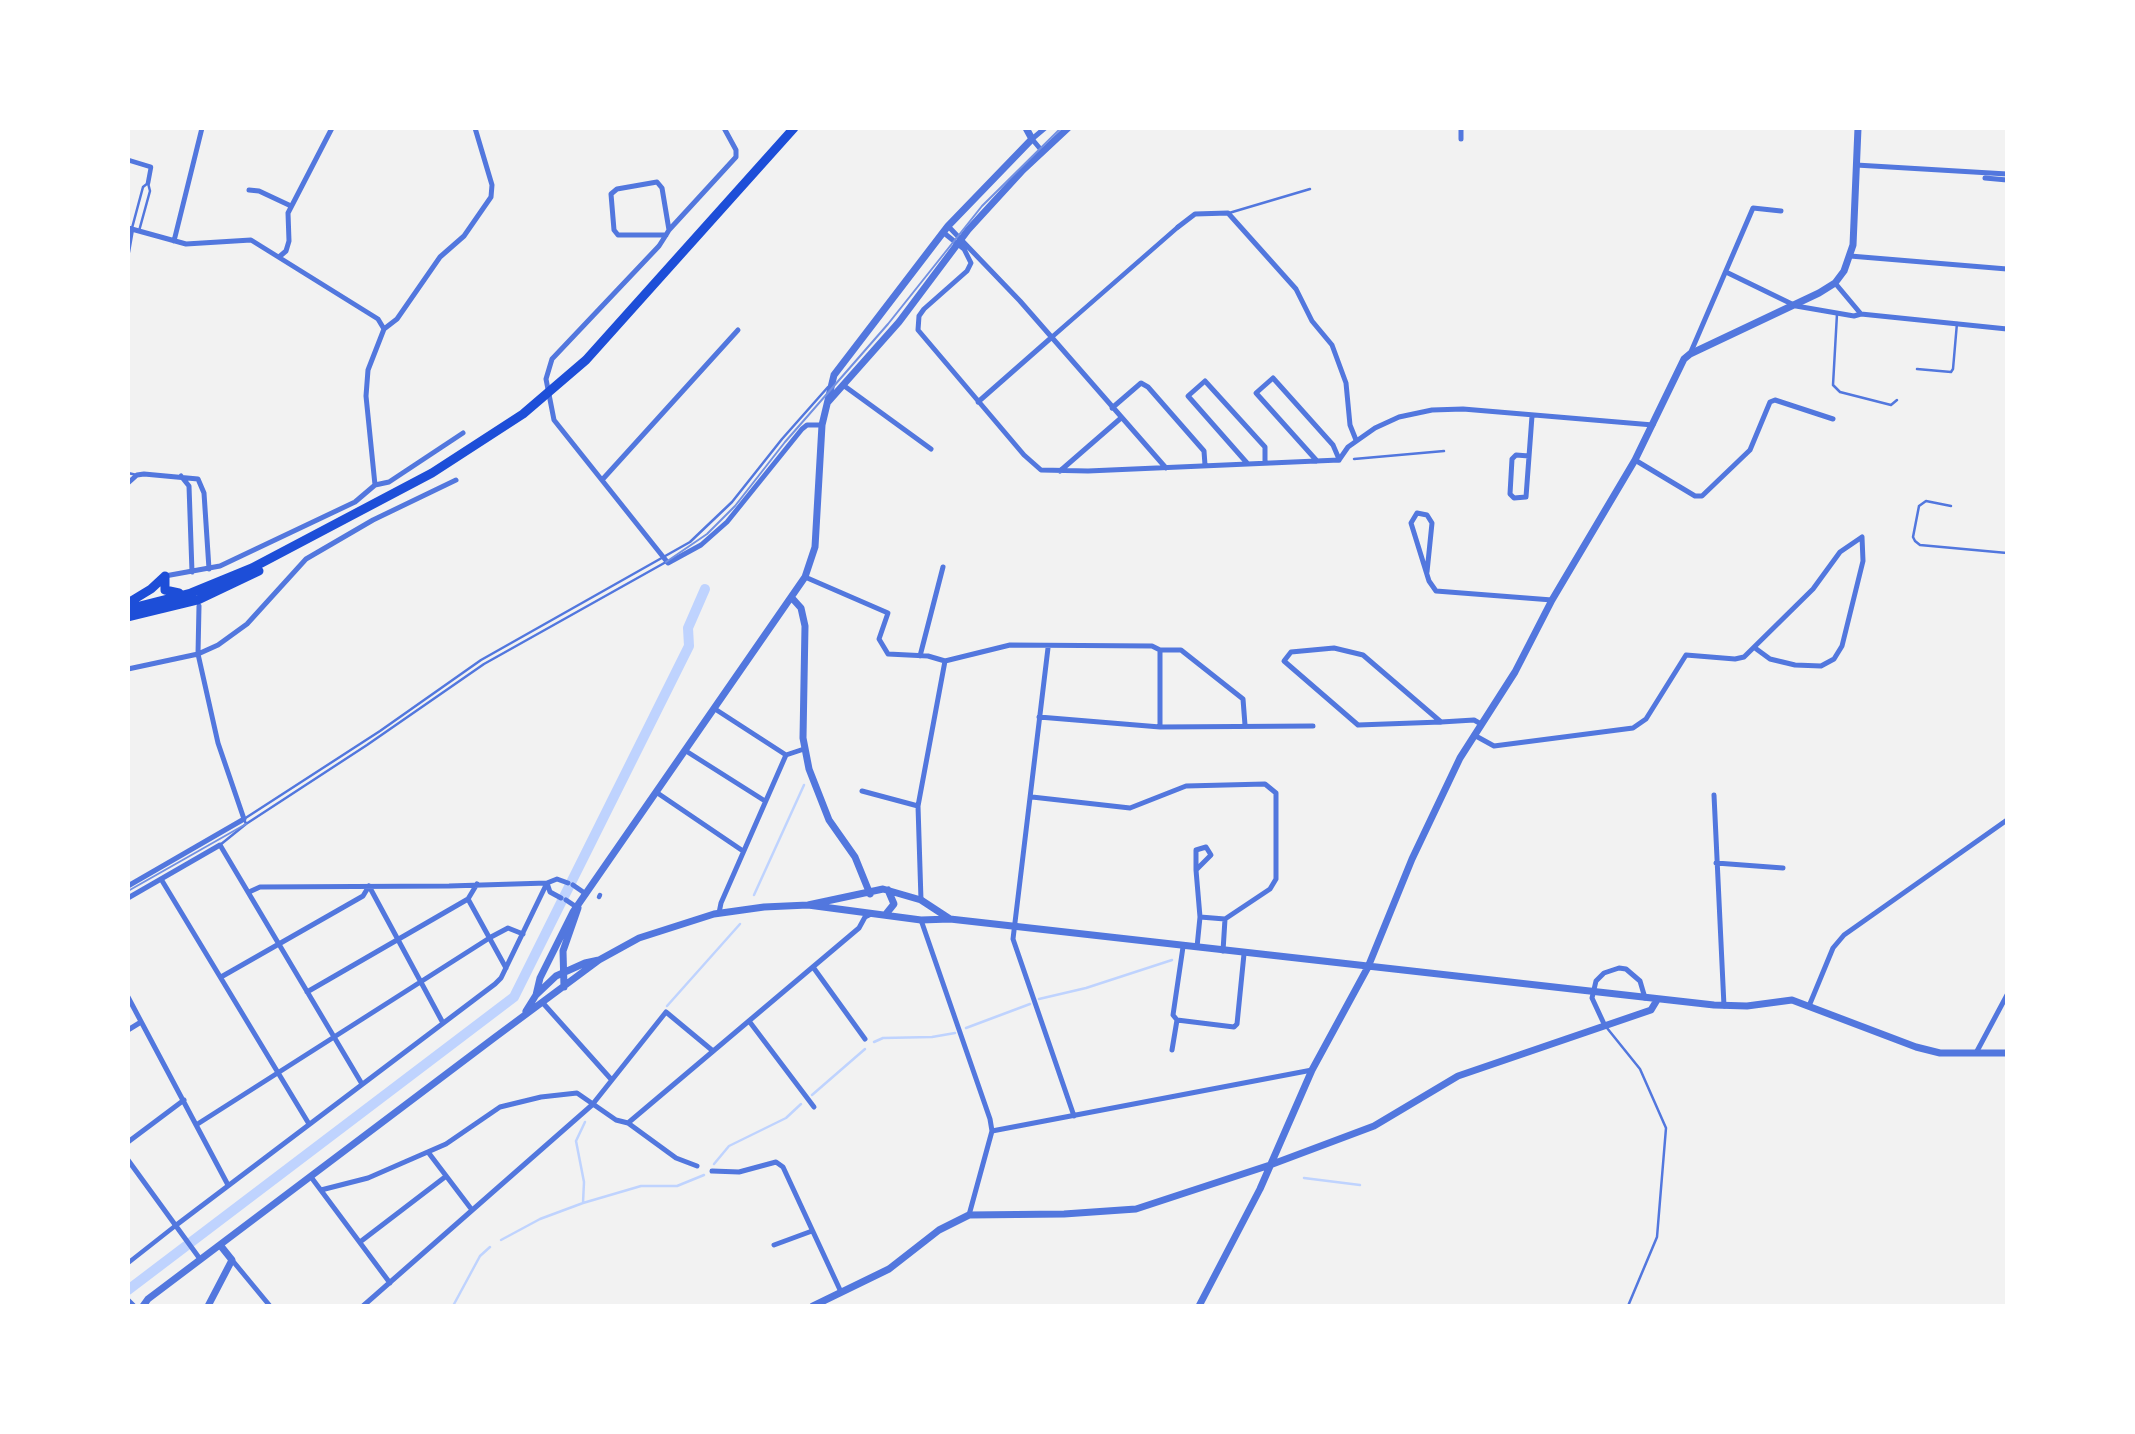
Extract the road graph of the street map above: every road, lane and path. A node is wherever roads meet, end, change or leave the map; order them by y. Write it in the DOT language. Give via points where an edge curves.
graph roads {
  1 [pos="202,128"];
  2 [pos="332,128"];
  3 [pos="475,128"];
  4 [pos="724,128"];
  5 [pos="794,128"];
  6 [pos="1026,128"];
  7 [pos="1045,128"];
  8 [pos="1068,128"];
  9 [pos="1461,128"];
  10 [pos="1858,128"];
  11 [pos="1032,139"];
  12 [pos="1461,139"];
  13 [pos="1042,151"];
  14 [pos="128,160"];
  15 [pos="1856,166"];
  16 [pos="2007,174"];
  17 [pos="1985,177"];
  18 [pos="2007,180"];
  19 [pos="148,183"];
  20 [pos="1310,189"];
  21 [pos="249,190"];
  22 [pos="291,206"];
  23 [pos="1781,211"];
  24 [pos="1228,213"];
  25 [pos="1178,227"];
  26 [pos="130,229"];
  27 [pos="946,229"];
  28 [pos="139,231"];
  29 [pos="668,233"];
  30 [pos="174,241"];
  31 [pos="961,242"];
  32 [pos="128,252"];
  33 [pos="1850,256"];
  34 [pos="279,257"];
  35 [pos="2007,269"];
  36 [pos="1726,272"];
  37 [pos="1835,283"];
  38 [pos="1819,293"];
  39 [pos="1796,306"];
  40 [pos="1821,309"];
  41 [pos="1837,314"];
  42 [pos="1861,314"];
  43 [pos="1957,324"];
  44 [pos="384,329"];
  45 [pos="2007,329"];
  46 [pos="738,330"];
  47 [pos="1052,337"];
  48 [pos="1690,354"];
  49 [pos="1917,369"];
  50 [pos="843,384"];
  51 [pos="830,385"];
  52 [pos="1897,400"];
  53 [pos="978,402"];
  54 [pos="827,403"];
  55 [pos="1112,408"];
  56 [pos="1532,416"];
  57 [pos="1121,418"];
  58 [pos="1833,419"];
  59 [pos="822,425"];
  60 [pos="1653,425"];
  61 [pos="463,433"];
  62 [pos="1356,440"];
  63 [pos="931,449"];
  64 [pos="1444,451"];
  65 [pos="1529,456"];
  66 [pos="1354,459"];
  67 [pos="1339,460"];
  68 [pos="1635,460"];
  69 [pos="1317,461"];
  70 [pos="1247,463"];
  71 [pos="1265,463"];
  72 [pos="1205,465"];
  73 [pos="1166,468"];
  74 [pos="1059,471"];
  75 [pos="128,473"];
  76 [pos="137,475"];
  77 [pos="181,476"];
  78 [pos="456,480"];
  79 [pos="601,481"];
  80 [pos="128,483"];
  81 [pos="375,485"];
  82 [pos="1951,506"];
  83 [pos="333,527"];
  84 [pos="2007,553"];
  85 [pos="666,561"];
  86 [pos="943,567"];
  87 [pos="209,569"];
  88 [pos="191,572"];
  89 [pos="1427,572"];
  90 [pos="164,576"];
  91 [pos="805,577"];
  92 [pos="191,593"];
  93 [pos="792,598"];
  94 [pos="1552,600"];
  95 [pos="128,603"];
  96 [pos="199,606"];
  97 [pos="128,609"];
  98 [pos="128,617"];
  99 [pos="1048,648"];
  100 [pos="1755,648"];
  101 [pos="1160,650"];
  102 [pos="198,654"];
  103 [pos="920,656"];
  104 [pos="945,661"];
  105 [pos="128,669"];
  106 [pos="715,709"];
  107 [pos="1039,717"];
  108 [pos="1441,722"];
  109 [pos="1481,724"];
  110 [pos="1245,725"];
  111 [pos="1313,726"];
  112 [pos="1160,727"];
  113 [pos="1474,735"];
  114 [pos="804,749"];
  115 [pos="685,751"];
  116 [pos="786,755"];
  117 [pos="862,791"];
  118 [pos="656,792"];
  119 [pos="1714,795"];
  120 [pos="1032,797"];
  121 [pos="765,801"];
  122 [pos="918,806"];
  123 [pos="2007,820"];
  124 [pos="245,821"];
  125 [pos="220,845"];
  126 [pos="743,851"];
  127 [pos="1716,863"];
  128 [pos="1783,868"];
  129 [pos="1196,870"];
  130 [pos="161,879"];
  131 [pos="547,883"];
  132 [pos="477,884"];
  133 [pos="128,886"];
  134 [pos="369,886"];
  135 [pos="888,890"];
  136 [pos="249,892"];
  137 [pos="586,894"];
  138 [pos="870,894"];
  139 [pos="128,898"];
  140 [pos="468,899"];
  141 [pos="921,900"];
  142 [pos="808,905"];
  143 [pos="578,908"];
  144 [pos="719,913"];
  145 [pos="873,913"];
  146 [pos="886,914"];
  147 [pos="1199,917"];
  148 [pos="950,919"];
  149 [pos="1225,919"];
  150 [pos="921,920"];
  151 [pos="1015,928"];
  152 [pos="523,934"];
  153 [pos="491,937"];
  154 [pos="397,939"];
  155 [pos="279,944"];
  156 [pos="1183,947"];
  157 [pos="1197,948"];
  158 [pos="1223,951"];
  159 [pos="1244,954"];
  160 [pos="599,960"];
  161 [pos="813,967"];
  162 [pos="1368,967"];
  163 [pos="506,968"];
  164 [pos="564,972"];
  165 [pos="221,978"];
  166 [pos="420,983"];
  167 [pos="564,987"];
  168 [pos="307,992"];
  169 [pos="1592,992"];
  170 [pos="536,995"];
  171 [pos="2007,995"];
  172 [pos="128,997"];
  173 [pos="1645,998"];
  174 [pos="1657,1000"];
  175 [pos="542,1002"];
  176 [pos="1724,1006"];
  177 [pos="1809,1006"];
  178 [pos="522,1018"];
  179 [pos="1177,1020"];
  180 [pos="749,1021"];
  181 [pos="141,1022"];
  182 [pos="443,1023"];
  183 [pos="1605,1026"];
  184 [pos="128,1030"];
  185 [pos="333,1038"];
  186 [pos="865,1039"];
  187 [pos="1172,1050"];
  188 [pos="712,1051"];
  189 [pos="1976,1053"];
  190 [pos="2007,1053"];
  191 [pos="1312,1070"];
  192 [pos="278,1073"];
  193 [pos="610,1078"];
  194 [pos="362,1084"];
  195 [pos="184,1100"];
  196 [pos="592,1105"];
  197 [pos="814,1107"];
  198 [pos="1074,1116"];
  199 [pos="628,1123"];
  200 [pos="309,1124"];
  201 [pos="196,1125"];
  202 [pos="992,1131"];
  203 [pos="128,1142"];
  204 [pos="428,1152"];
  205 [pos="128,1160"];
  206 [pos="1269,1165"];
  207 [pos="697,1166"];
  208 [pos="712,1171"];
  209 [pos="311,1177"];
  210 [pos="446,1177"];
  211 [pos="228,1185"];
  212 [pos="321,1190"];
  213 [pos="472,1210"];
  214 [pos="969,1215"];
  215 [pos="175,1226"];
  216 [pos="812,1231"];
  217 [pos="360,1242"];
  218 [pos="220,1245"];
  219 [pos="774,1245"];
  220 [pos="200,1259"];
  221 [pos="232,1260"];
  222 [pos="128,1263"];
  223 [pos="390,1283"];
  224 [pos="841,1292"];
  225 [pos="128,1300"];
  226 [pos="134,1306"];
  227 [pos="143,1306"];
  228 [pos="208,1306"];
  229 [pos="270,1306"];
  230 [pos="363,1306"];
  231 [pos="813,1306"];
  232 [pos="1199,1306"];
  233 [pos="1628,1306"];
  1 -- 30 [label="street"];
  2 -- 22 [label="street"];
  3 -- 44 [label="street" via="492,185 491,197 464,236 440,257 397,319"];
  4 -- 29 [label="street" via="736,157"];
  5 -- 83 [label="main road" via="557,387 475,447"];
  6 -- 11 [label="street"];
  7 -- 11 [label="street"];
  8 -- 13 [label="street"];
  9 -- 12 [label="street"];
  10 -- 15 [label="street"];
  11 -- 13 [label="street"];
  11 -- 27 [label="street"];
  13 -- 31 [label="street"];
  14 -- 19 [label="street" via="151,167"];
  15 -- 16 [label="street"];
  15 -- 33 [label="street"];
  17 -- 18 [label="street"];
  19 -- 26 [label="lane"];
  19 -- 28 [label="lane"];
  20 -- 24 [label="lane"];
  21 -- 22 [label="street"];
  22 -- 34 [label="street" via="289,242"];
  23 -- 36 [label="street" via="1753,208"];
  24 -- 25 [label="street" via="1195,214"];
  24 -- 62 [label="street" via="1296,289 1312,321 1332,345 1346,383"];
  25 -- 47 [label="street"];
  26 -- 28 [label="street"];
  26 -- 32 [label="street"];
  27 -- 31 [label="street"];
  27 -- 51 [label="street"];
  28 -- 30 [label="street"];
  29 -- 29 [label="street" via="662,188 657,182 611,194 618,235"];
  29 -- 79 [label="street" via="552,359 546,379 552,417"];
  30 -- 34 [label="street" via="251,240"];
  31 -- 47 [label="street"];
  31 -- 50 [label="street"];
  31 -- 53 [label="street" via="971,263 967,271 924,309 917,324 921,336"];
  33 -- 35 [label="street"];
  33 -- 37 [label="street"];
  34 -- 44 [label="street" via="378,319"];
  36 -- 39 [label="street"];
  36 -- 48 [label="street"];
  37 -- 38 [label="street"];
  37 -- 42 [label="street"];
  38 -- 39 [label="street"];
  38 -- 40 [label="street"];
  39 -- 40 [label="street"];
  39 -- 48 [label="street"];
  40 -- 41 [label="street"];
  41 -- 42 [label="street"];
  41 -- 52 [label="lane" via="1833,386 1891,405"];
  42 -- 43 [label="street"];
  43 -- 45 [label="street"];
  43 -- 49 [label="lane" via="1951,372"];
  44 -- 81 [label="street" via="366,387"];
  46 -- 79 [label="street"];
  47 -- 53 [label="street"];
  47 -- 55 [label="street"];
  48 -- 60 [label="street"];
  50 -- 54 [label="street"];
  50 -- 63 [label="street"];
  51 -- 54 [label="street"];
  51 -- 85 [label="lane" via="719,516"];
  53 -- 74 [label="street" via="1036,467"];
  54 -- 59 [label="street"];
  55 -- 57 [label="street"];
  55 -- 72 [label="street" via="1141,383 1148,387 1204,451"];
  56 -- 60 [label="street"];
  56 -- 62 [label="street" via="1432,410 1399,417"];
  56 -- 65 [label="street"];
  57 -- 73 [label="street"];
  57 -- 74 [label="street"];
  58 -- 68 [label="street" via="1770,402 1750,450 1702,496"];
  59 -- 85 [label="street" via="802,429 727,522 701,545"];
  59 -- 91 [label="street" via="816,537"];
  60 -- 68 [label="street"];
  61 -- 81 [label="street" via="389,482"];
  62 -- 67 [label="street"];
  64 -- 66 [label="lane"];
  65 -- 65 [label="street" via="1516,455 1512,460 1510,495 1514,498 1527,497"];
  67 -- 69 [label="street"];
  67 -- 69 [label="street" via="1333,445 1273,377 1256,393"];
  68 -- 94 [label="street"];
  69 -- 71 [label="street"];
  70 -- 71 [label="street"];
  70 -- 71 [label="street" via="1188,396 1205,381 1265,447"];
  70 -- 72 [label="street"];
  72 -- 73 [label="street"];
  73 -- 74 [label="street"];
  75 -- 76 [label="lane"];
  76 -- 77 [label="street"];
  76 -- 80 [label="street"];
  77 -- 87 [label="street" via="202,484"];
  77 -- 88 [label="street" via="189,486"];
  78 -- 102 [label="street" via="306,559 247,624"];
  79 -- 85 [label="street"];
  81 -- 87 [label="street" via="355,502"];
  82 -- 84 [label="lane" via="1926,502 1919,506 1915,541"];
  83 -- 92 [label="main road"];
  83 -- 98 [label="main road" via="222,591"];
  85 -- 124 [label="lane" via="481,660"];
  86 -- 103 [label="street"];
  87 -- 88 [label="street"];
  88 -- 90 [label="street"];
  89 -- 89 [label="street" via="1432,523 1416,513 1411,523"];
  89 -- 94 [label="street" via="1430,585 1438,591"];
  90 -- 92 [label="main road" via="164,590"];
  90 -- 95 [label="main road"];
  91 -- 93 [label="street"];
  91 -- 103 [label="street" via="888,613 879,639 888,654"];
  92 -- 97 [label="main road"];
  93 -- 106 [label="street"];
  93 -- 114 [label="street" via="802,608 805,626"];
  94 -- 109 [label="street" via="1515,672"];
  96 -- 102 [label="street"];
  99 -- 101 [label="street" via="1152,646"];
  99 -- 104 [label="street" via="1010,645"];
  99 -- 107 [label="street"];
  100 -- 100 [label="street" via="1770,659 1795,665 1821,666 1834,659 1842,646 1863,561 1861,537 1840,552 1813,589"];
  100 -- 113 [label="street" via="1740,659 1686,655 1646,719 1633,728 1494,746"];
  101 -- 110 [label="street" via="1181,650 1243,699"];
  101 -- 112 [label="street"];
  102 -- 105 [label="street"];
  102 -- 124 [label="street" via="218,743"];
  103 -- 104 [label="street"];
  104 -- 122 [label="street"];
  106 -- 115 [label="street"];
  106 -- 116 [label="street"];
  107 -- 112 [label="street"];
  107 -- 120 [label="street"];
  108 -- 108 [label="street" via="1358,725 1284,661 1291,652 1334,648 1363,655"];
  108 -- 109 [label="street" via="1474,720"];
  109 -- 113 [label="street"];
  110 -- 111 [label="street"];
  110 -- 112 [label="street"];
  113 -- 162 [label="street" via="1412,859"];
  114 -- 116 [label="street"];
  114 -- 138 [label="street" via="820,802 855,857"];
  115 -- 118 [label="street"];
  115 -- 121 [label="street"];
  116 -- 121 [label="street"];
  117 -- 122 [label="street"];
  118 -- 126 [label="street"];
  118 -- 137 [label="street"];
  119 -- 127 [label="street"];
  120 -- 149 [label="street" via="1130,808 1186,786 1265,784 1276,793 1276,879 1269,889"];
  120 -- 151 [label="street"];
  121 -- 126 [label="street"];
  122 -- 141 [label="street"];
  123 -- 177 [label="street" via="1844,936 1833,948"];
  124 -- 125 [label="lane"];
  124 -- 133 [label="street"];
  125 -- 130 [label="street"];
  125 -- 136 [label="street"];
  126 -- 144 [label="street"];
  127 -- 128 [label="street"];
  127 -- 176 [label="street"];
  129 -- 147 [label="street"];
  130 -- 139 [label="street"];
  130 -- 165 [label="street"];
  131 -- 132 [label="street"];
  131 -- 137 [label="street" via="557,879"];
  131 -- 143 [label="street" via="550,892"];
  131 -- 152 [label="street"];
  132 -- 134 [label="street"];
  132 -- 140 [label="street"];
  134 -- 136 [label="street" via="260,887"];
  134 -- 154 [label="street"];
  134 -- 155 [label="street" via="363,896"];
  135 -- 138 [label="street"];
  135 -- 141 [label="street"];
  135 -- 146 [label="street" via="894,904"];
  136 -- 155 [label="street"];
  137 -- 143 [label="street"];
  138 -- 142 [label="street"];
  138 -- 145 [label="street" via="867,903"];
  140 -- 153 [label="street"];
  140 -- 154 [label="street"];
  141 -- 148 [label="street"];
  142 -- 144 [label="street"];
  142 -- 145 [label="street"];
  143 -- 164 [label="street" via="565,943"];
  143 -- 170 [label="street" via="540,978"];
  144 -- 160 [label="street" via="639,938"];
  145 -- 146 [label="street"];
  145 -- 161 [label="street"];
  146 -- 150 [label="street"];
  147 -- 149 [label="street"];
  147 -- 157 [label="street"];
  148 -- 150 [label="street"];
  148 -- 151 [label="street"];
  149 -- 158 [label="street"];
  150 -- 202 [label="street"];
  151 -- 156 [label="street"];
  151 -- 198 [label="street" via="1014,949"];
  152 -- 153 [label="street" via="508,928"];
  152 -- 163 [label="street"];
  153 -- 163 [label="street"];
  153 -- 166 [label="street"];
  154 -- 166 [label="street"];
  154 -- 168 [label="street"];
  155 -- 165 [label="street"];
  155 -- 168 [label="street"];
  156 -- 157 [label="street"];
  156 -- 179 [label="street" via="1173,1015"];
  157 -- 158 [label="street"];
  158 -- 159 [label="street"];
  159 -- 162 [label="street"];
  159 -- 179 [label="street" via="1234,1027"];
  160 -- 164 [label="street"];
  160 -- 167 [label="street"];
  161 -- 180 [label="street"];
  161 -- 186 [label="street"];
  162 -- 169 [label="street"];
  162 -- 191 [label="street"];
  163 -- 182 [label="street" via="495,984"];
  164 -- 167 [label="street"];
  164 -- 170 [label="street"];
  165 -- 192 [label="street"];
  166 -- 182 [label="street"];
  166 -- 185 [label="street"];
  167 -- 175 [label="street"];
  168 -- 185 [label="street"];
  169 -- 173 [label="street"];
  169 -- 173 [label="street" via="1598,978 1619,968 1636,975"];
  169 -- 183 [label="street"];
  170 -- 175 [label="street"];
  170 -- 178 [label="street"];
  171 -- 189 [label="street"];
  172 -- 181 [label="street"];
  173 -- 174 [label="street"];
  174 -- 176 [label="street"];
  174 -- 183 [label="street" via="1651,1010"];
  175 -- 178 [label="street"];
  175 -- 193 [label="street"];
  176 -- 177 [label="street" via="1792,1000"];
  177 -- 189 [label="street" via="1916,1047 1940,1053"];
  178 -- 209 [label="street"];
  179 -- 187 [label="street"];
  180 -- 188 [label="street"];
  180 -- 197 [label="street"];
  181 -- 184 [label="street"];
  181 -- 195 [label="street"];
  182 -- 194 [label="street"];
  183 -- 206 [label="street" via="1458,1076 1374,1126"];
  183 -- 233 [label="lane" via="1628,1051 1666,1128 1657,1237"];
  185 -- 192 [label="street"];
  185 -- 194 [label="street"];
  188 -- 193 [label="street" via="666,1012"];
  188 -- 199 [label="street"];
  189 -- 190 [label="street"];
  191 -- 198 [label="street"];
  191 -- 206 [label="street"];
  192 -- 200 [label="street"];
  192 -- 201 [label="street"];
  193 -- 196 [label="street"];
  194 -- 200 [label="street"];
  195 -- 201 [label="street"];
  195 -- 203 [label="street"];
  196 -- 199 [label="street"];
  196 -- 204 [label="street" via="577,1093 500,1107"];
  196 -- 213 [label="street"];
  198 -- 202 [label="street"];
  199 -- 207 [label="street" via="676,1158"];
  200 -- 211 [label="street"];
  201 -- 211 [label="street"];
  202 -- 214 [label="street"];
  204 -- 210 [label="street"];
  204 -- 212 [label="street" via="368,1178"];
  205 -- 215 [label="street"];
  206 -- 214 [label="street" via="1136,1209"];
  206 -- 232 [label="street"];
  208 -- 216 [label="street" via="739,1172 776,1163 783,1167"];
  209 -- 212 [label="street"];
  209 -- 218 [label="street"];
  210 -- 213 [label="street"];
  210 -- 217 [label="street"];
  211 -- 215 [label="street"];
  212 -- 217 [label="street"];
  213 -- 223 [label="street"];
  214 -- 224 [label="street" via="939,1230 889,1269"];
  215 -- 220 [label="street"];
  215 -- 222 [label="street"];
  216 -- 219 [label="street"];
  216 -- 224 [label="street"];
  217 -- 223 [label="street"];
  218 -- 220 [label="street"];
  218 -- 221 [label="street"];
  220 -- 227 [label="street"];
  221 -- 228 [label="street"];
  221 -- 229 [label="street"];
  223 -- 230 [label="street"];
  224 -- 231 [label="street"];
  225 -- 226 [label="street"];
}
